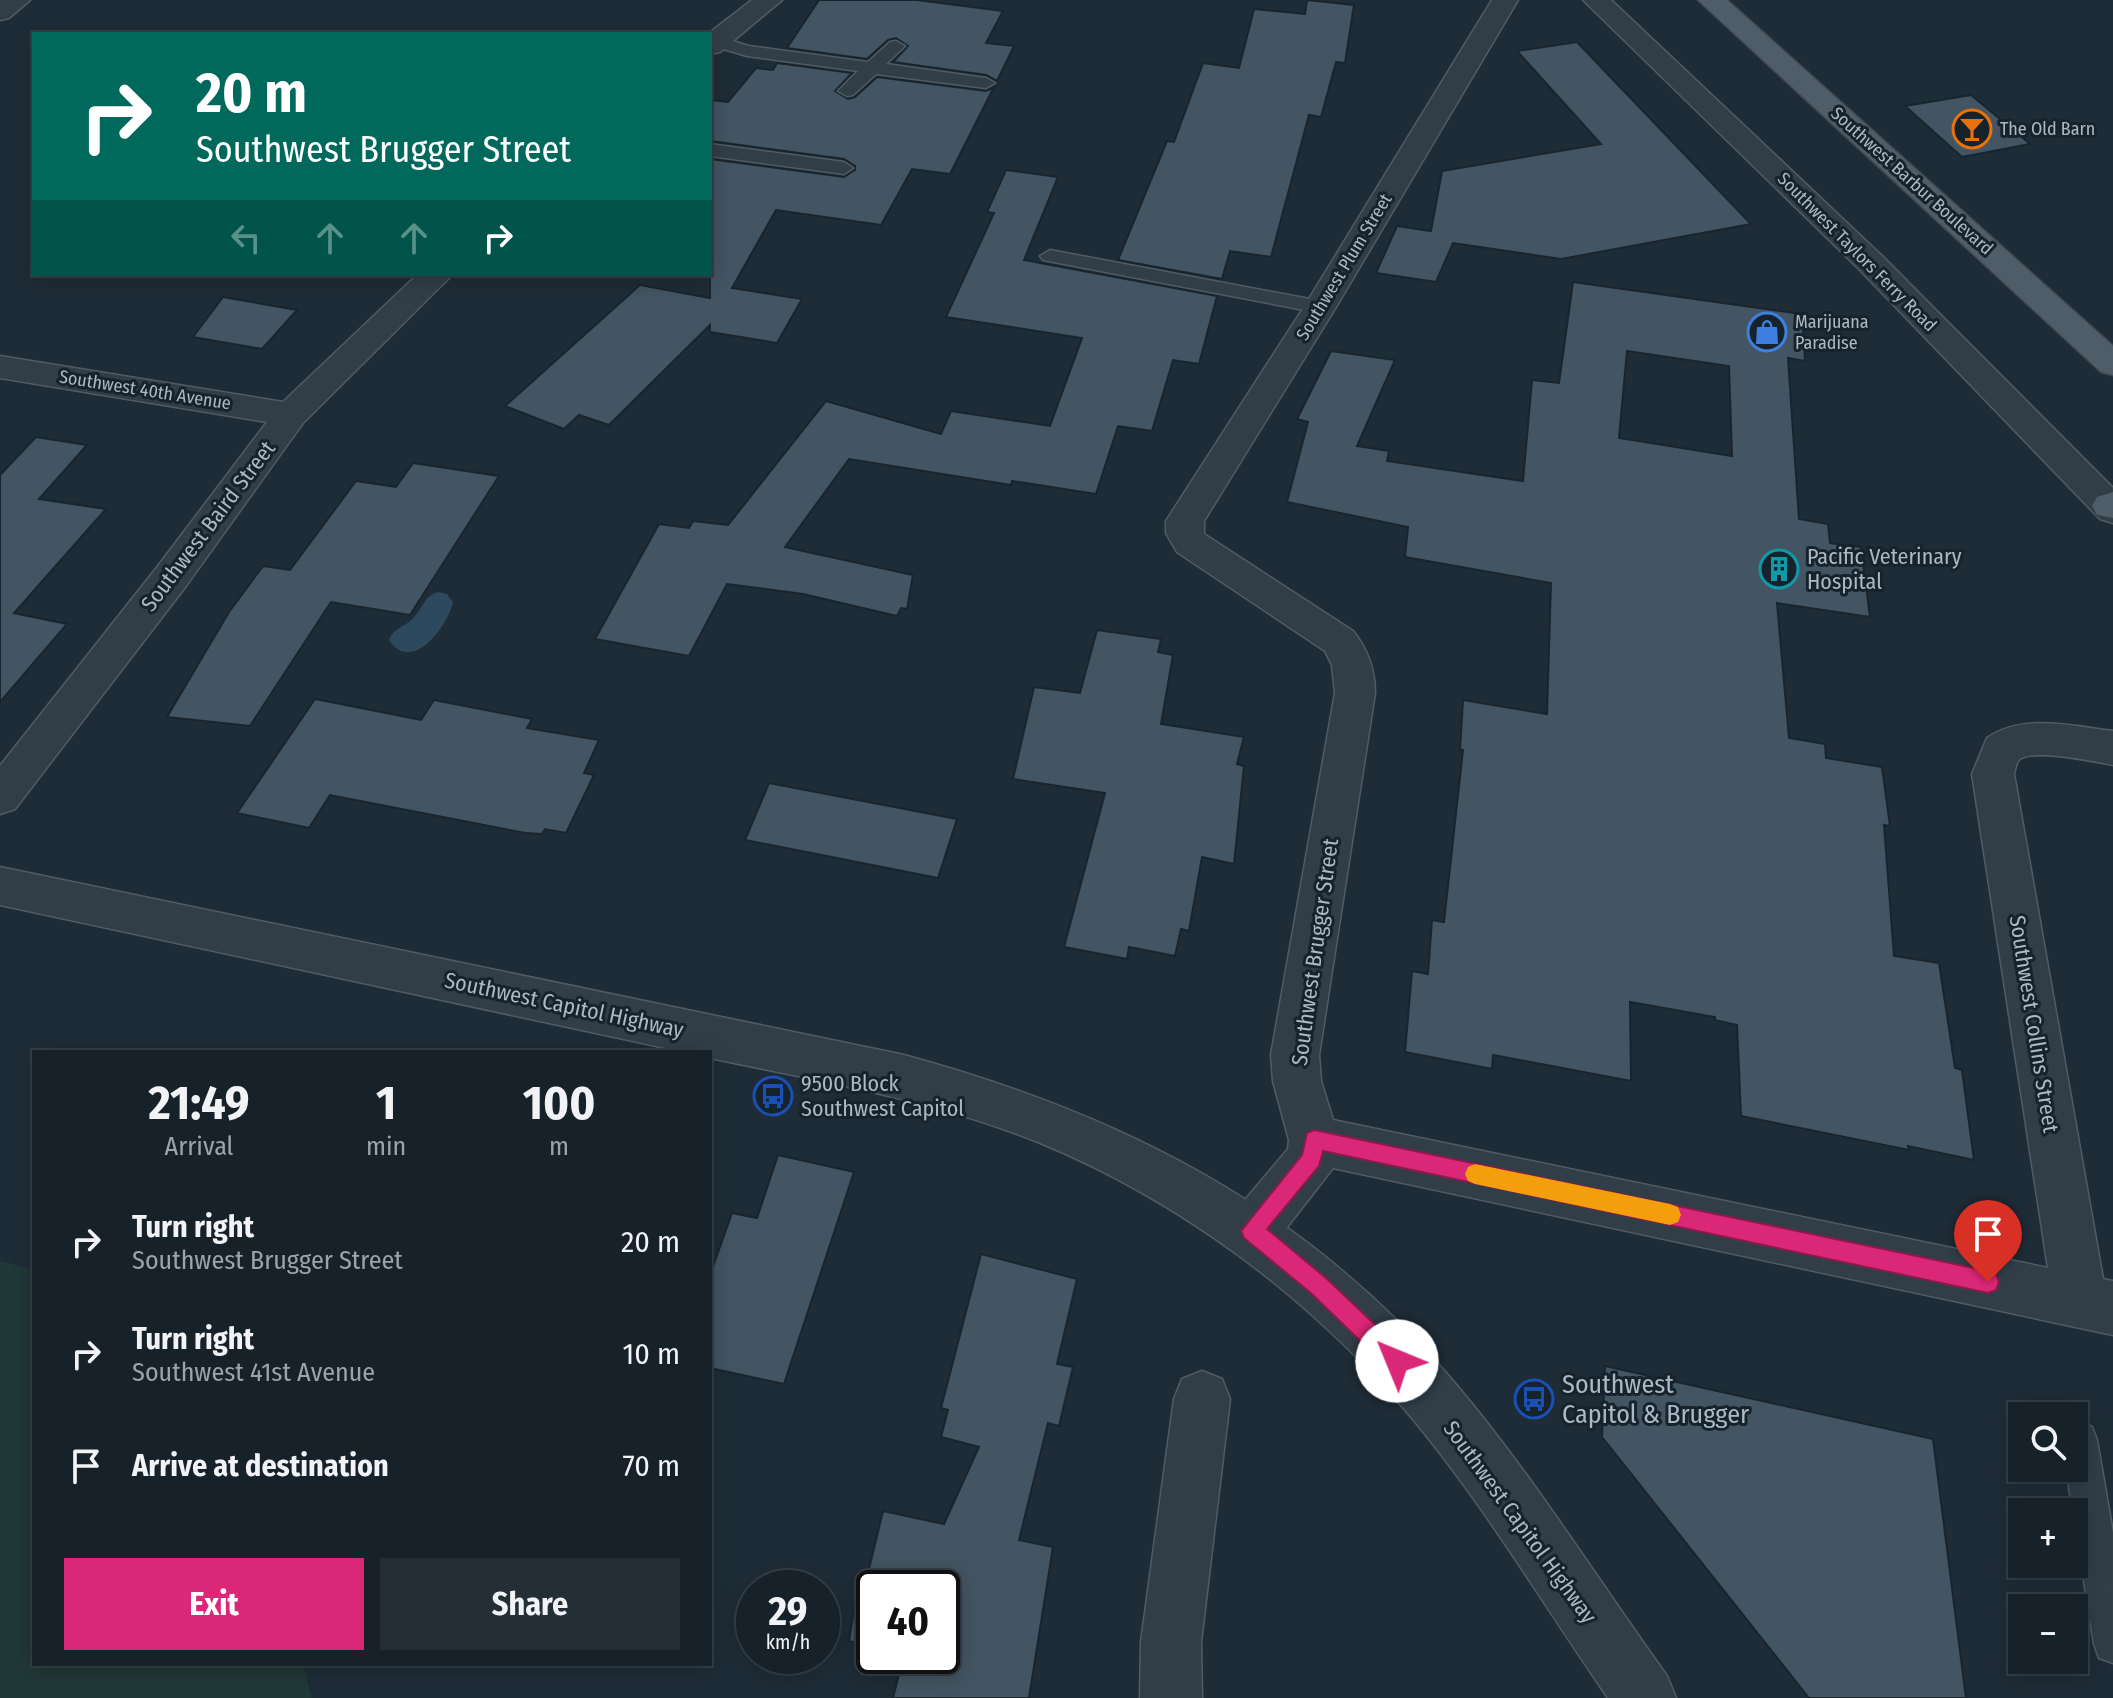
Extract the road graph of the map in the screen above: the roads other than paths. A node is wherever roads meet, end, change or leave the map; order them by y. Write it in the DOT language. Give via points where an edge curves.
graph roads {
  1 [pos="17,0"];
  2 [pos="769,0"];
  3 [pos="1505,0"];
  4 [pos="1596,0"];
  5 [pos="1711,0"];
  6 [pos="0,12"];
  7 [pos="713,43"];
  8 [pos="896,46"];
  9 [pos="873,68"];
  10 [pos="986,83"];
  11 [pos="847,91"];
  12 [pos="712,150"];
  13 [pos="844,168"];
  14 [pos="1050,256"];
  15 [pos="435,276"];
  16 [pos="1320,307"];
  17 [pos="2113,364"];
  18 [pos="0,367"];
  19 [pos="291,415"];
  20 [pos="2112,507"];
  21 [pos="1348,653"];
  22 [pos="2113,748"];
  23 [pos="0,797"];
  24 [pos="0,886"];
  25 [pos="1314,1140"];
  26 [pos="1252,1231"];
  27 [pos="2096,1305"];
  28 [pos="1202,1399"];
  29 [pos="2086,1482"];
  30 [pos="2113,1644"];
  31 [pos="1171,1698"];
  32 [pos="1645,1698"];
  1 -- 6 [label="street"];
  2 -- 7 [label="street"];
  3 -- 16 [label="street, Southwest Plum Street"];
  4 -- 20 [label="street, Southwest Taylors Ferry Road" via="1869,261"];
  5 -- 17 [label="main road, Southwest Barbur Boulevard"];
  7 -- 9 [label="lane"];
  8 -- 9 [label="lane"];
  9 -- 10 [label="lane"];
  9 -- 11 [label="lane"];
  12 -- 13 [label="lane"];
  14 -- 16 [label="lane"];
  15 -- 19 [label="street, Southwest Baird Street"];
  16 -- 21 [label="street, Southwest Plum Street" via="1191,507 1185,533 1190,543 1327,631"];
  18 -- 19 [label="street, Southwest 40th Avenue"];
  19 -- 23 [label="street, Southwest Baird Street"];
  21 -- 25 [label="street, Southwest Brugger Street" via="1355,693 1295,1055"];
  22 -- 27 [label="street, Southwest Collins Street" via="2016,741 2004,749 1993,774"];
  24 -- 26 [label="street, Southwest Capitol Highway" via="979,1096 1104,1145 1190,1190"];
  25 -- 26 [label="street" via="1312,1159"];
  25 -- 27 [label="street"];
  26 -- 32 [label="street, Southwest Capitol Highway" via="1320,1287 1412,1376 1463,1439"];
  28 -- 31 [label="street" via="1171,1642"];
  29 -- 30 [label="lane"];
}
